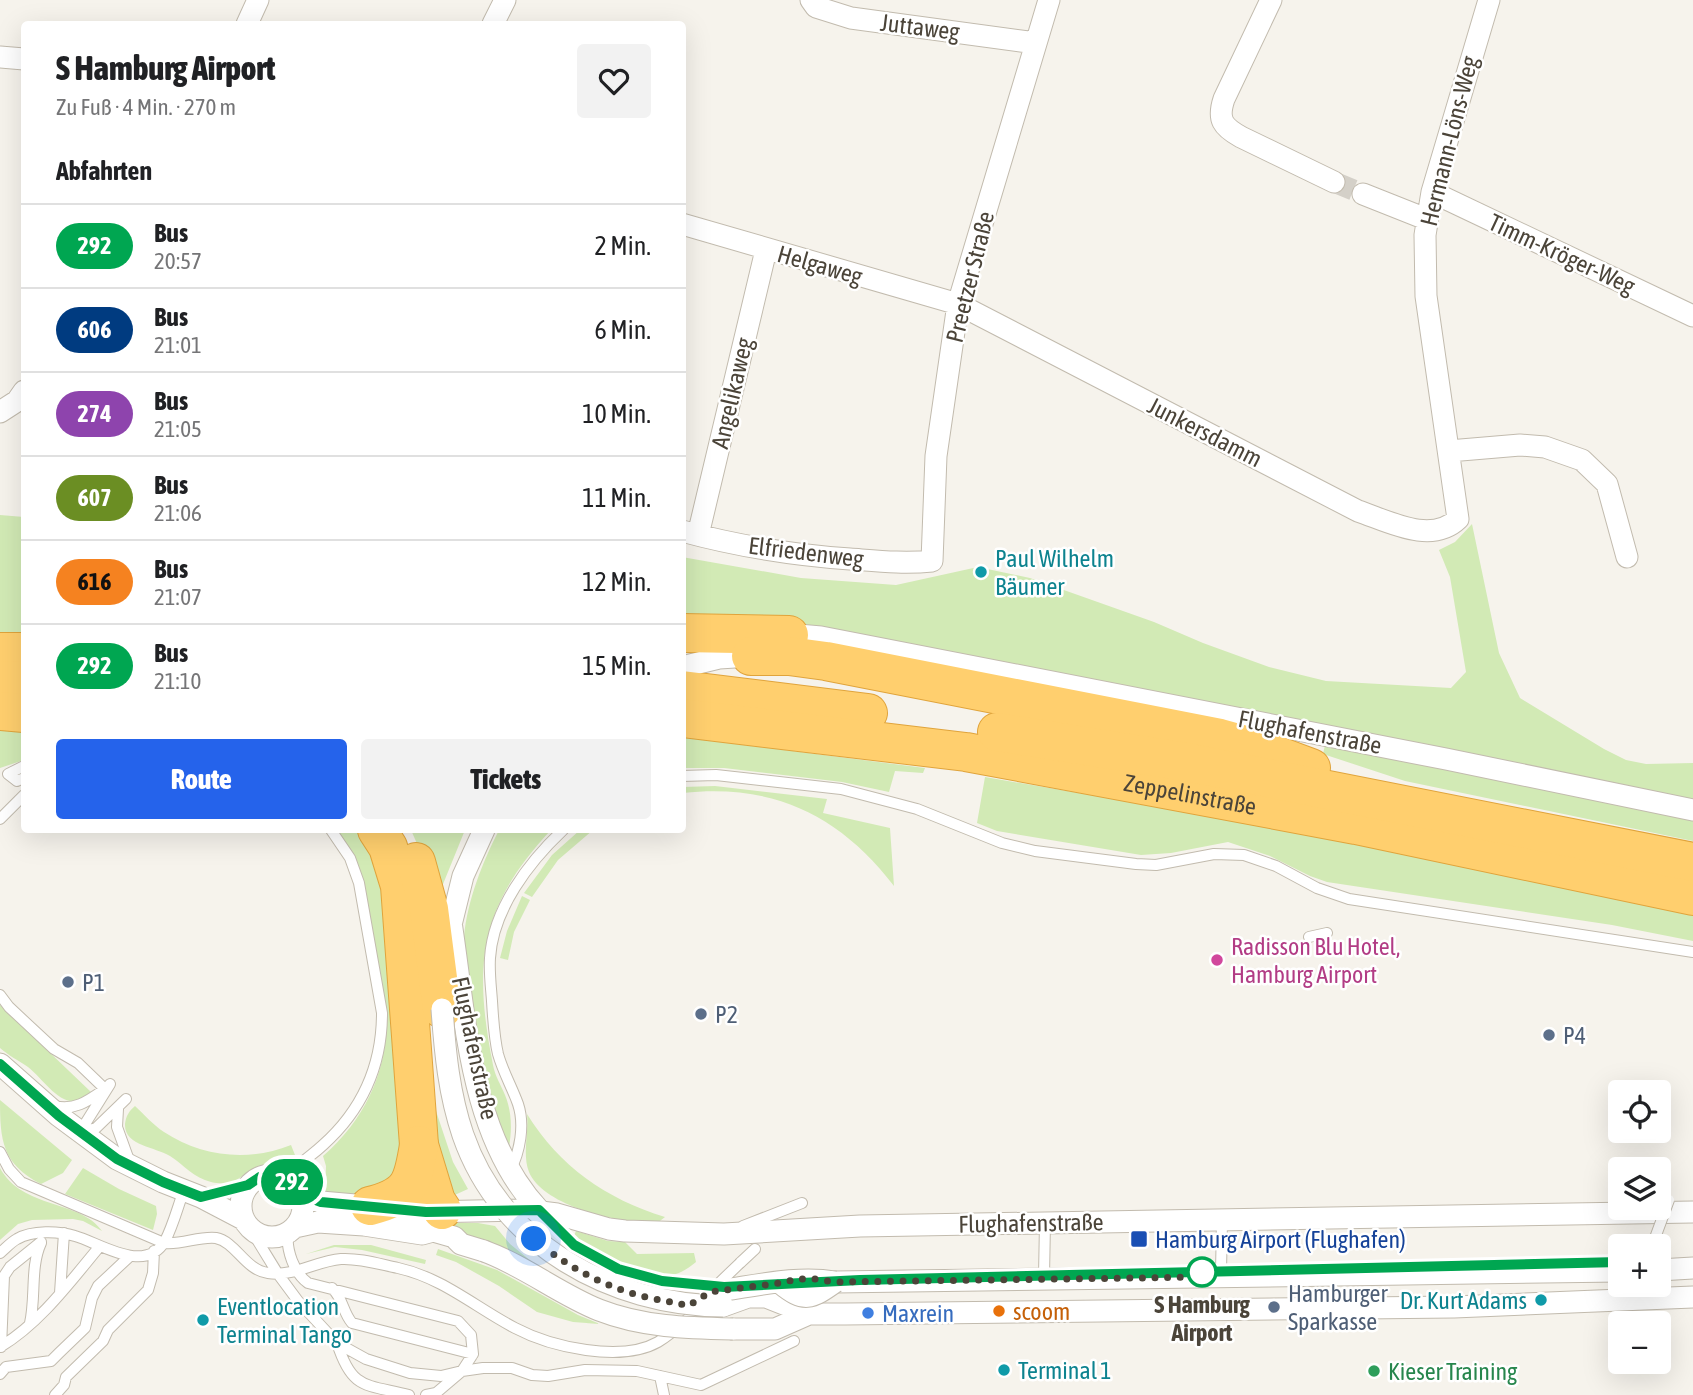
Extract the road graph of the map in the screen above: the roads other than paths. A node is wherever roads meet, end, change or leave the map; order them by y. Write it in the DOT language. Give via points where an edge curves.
graph roads {
  1 [pos="258,0"];
  2 [pos="505,0"];
  3 [pos="811,0"];
  4 [pos="1049,0"];
  5 [pos="1271,0"];
  6 [pos="1489,0"];
  7 [pos="248,21"];
  8 [pos="494,21"];
  9 [pos="1036,43"];
  10 [pos="0,57"];
  11 [pos="21,59"];
  12 [pos="1334,182"];
  13 [pos="1432,192"];
  14 [pos="1363,194"];
  15 [pos="1426,219"];
  16 [pos="686,225"];
  17 [pos="766,250"];
  18 [pos="958,304"];
  19 [pos="1693,316"];
  20 [pos="21,395"];
  21 [pos="0,412"];
  22 [pos="1449,451"];
  23 [pos="1458,519"];
  24 [pos="690,533"];
  25 [pos="1627,557"];
  26 [pos="932,561"];
  27 [pos="798,635"];
  28 [pos="0,652"];
  29 [pos="21,652"];
  30 [pos="751,656"];
  31 [pos="686,663"];
  32 [pos="686,664"];
  33 [pos="686,665"];
  34 [pos="0,680"];
  35 [pos="21,681"];
  36 [pos="0,711"];
  37 [pos="21,713"];
  38 [pos="686,718"];
  39 [pos="21,768"];
  40 [pos="686,775"];
  41 [pos="21,779"];
  42 [pos="1362,796"];
  43 [pos="21,798"];
  44 [pos="1693,810"];
  45 [pos="0,819"];
  46 [pos="333,833"];
  47 [pos="379,833"];
  48 [pos="400,833"];
  49 [pos="483,833"];
  50 [pos="560,833"];
  51 [pos="1693,862"];
  52 [pos="1693,895"];
  53 [pos="451,922"];
  54 [pos="1326,933"];
  55 [pos="1309,937"];
  56 [pos="1693,952"];
  57 [pos="0,995"];
  58 [pos="442,1009"];
  59 [pos="0,1064"];
  60 [pos="108,1086"];
  61 [pos="127,1099"];
  62 [pos="45,1104"];
  63 [pos="118,1109"];
  64 [pos="80,1132"];
  65 [pos="419,1145"];
  66 [pos="0,1152"];
  67 [pos="131,1166"];
  68 [pos="510,1171"];
  69 [pos="248,1185"];
  70 [pos="294,1187"];
  71 [pos="193,1193"];
  72 [pos="802,1203"];
  73 [pos="539,1210"];
  74 [pos="1693,1212"];
  75 [pos="367,1216"];
  76 [pos="440,1216"];
  77 [pos="1222,1220"];
  78 [pos="1045,1223"];
  79 [pos="247,1224"];
  80 [pos="291,1230"];
  81 [pos="50,1233"];
  82 [pos="64,1234"];
  83 [pos="724,1234"];
  84 [pos="41,1242"];
  85 [pos="164,1243"];
  86 [pos="100,1246"];
  87 [pos="755,1249"];
  88 [pos="154,1251"];
  89 [pos="0,1253"];
  90 [pos="130,1256"];
  91 [pos="1693,1268"];
  92 [pos="1671,1269"];
  93 [pos="297,1271"];
  94 [pos="1608,1271"];
  95 [pos="1221,1272"];
  96 [pos="278,1274"];
  97 [pos="1044,1276"];
  98 [pos="332,1288"];
  99 [pos="60,1294"];
  100 [pos="719,1295"];
  101 [pos="1693,1297"];
  102 [pos="809,1314"];
  103 [pos="30,1324"];
  104 [pos="794,1341"];
  105 [pos="337,1343"];
  106 [pos="0,1347"];
  107 [pos="473,1354"];
  108 [pos="462,1371"];
  109 [pos="0,1374"];
  110 [pos="660,1376"];
  111 [pos="55,1395"];
  112 [pos="409,1395"];
  113 [pos="426,1395"];
  114 [pos="664,1395"];
  1 -- 7 [label="street"];
  2 -- 8 [label="street"];
  3 -- 9 [label="street, Juttaweg" via="816,7 851,18"];
  4 -- 9 [label="street, Preetzer Straße"];
  5 -- 12 [label="street" via="1224,99 1222,124"];
  6 -- 13 [label="street, Hermann-Löns-Weg"];
  9 -- 18 [label="street, Preetzer Straße"];
  10 -- 11 [label="street"];
  13 -- 15 [label="street, Hermann-Löns-Weg"];
  13 -- 19 [label="street, Timm-Kröger-Weg"];
  14 -- 15 [label="street"];
  15 -- 22 [label="street, Hermann-Löns-Weg" via="1426,296"];
  16 -- 17 [label="street, Helgaweg"];
  17 -- 18 [label="street, Helgaweg"];
  17 -- 24 [label="street, Angelikaweg"];
  18 -- 23 [label="street, Junkersdamm" via="1358,511 1409,528 1436,531"];
  18 -- 26 [label="street, Preetzer Straße" via="936,456"];
  20 -- 21 [label="street"];
  22 -- 23 [label="street, Hermann-Löns-Weg"];
  22 -- 25 [label="street" via="1520,445 1545,447 1582,460 1607,484"];
  24 -- 26 [label="street, Elfriedenweg" via="804,555 907,564"];
  27 -- 30 [label="street"];
  27 -- 31 [label="highway"];
  27 -- 44 [label="street, Flughafenstraße" via="899,651"];
  28 -- 29 [label="highway"];
  30 -- 32 [label="street"];
  30 -- 42 [label="highway" via="810,658 1220,738 1307,765"];
  33 -- 42 [label="highway, Zeppelinstraße" via="769,699 1186,762"];
  34 -- 35 [label="highway"];
  36 -- 37 [label="highway"];
  38 -- 52 [label="highway, Zeppelinstraße" via="966,752"];
  39 -- 41 [label="lane" via="8,774"];
  40 -- 56 [label="lane" via="841,789 917,809 1002,843 1035,851 1136,864 1244,855 1349,899"];
  42 -- 51 [label="highway, Zeppelinstraße"];
  43 -- 45 [label="lane"];
  46 -- 70 [label="lane" via="350,858 359,883 382,1034 372,1076 352,1113 298,1164"];
  47 -- 65 [label="highway" via="400,886"];
  48 -- 58 [label="highway" via="425,888"];
  49 -- 53 [label="street, Flughafenstraße" via="467,865"];
  50 -- 68 [label="lane" via="516,887 499,920 490,956 497,1051 519,1105 518,1156"];
  53 -- 58 [label="street, Flughafenstraße"];
  53 -- 68 [label="street, Flughafenstraße" via="476,1079"];
  54 -- 55 [label="lane"];
  57 -- 60 [label="lane" via="54,1049"];
  58 -- 100 [label="street, Flughafenstraße, bridge" via="448,1076 463,1136 502,1205 534,1239 579,1271 625,1290 688,1306"];
  59 -- 62 [label="street, Flughafenstraße"];
  60 -- 62 [label="lane" via="75,1107"];
  60 -- 64 [label="lane"];
  61 -- 63 [label="lane"];
  62 -- 64 [label="street, Flughafenstraße"];
  63 -- 64 [label="lane" via="96,1128"];
  63 -- 67 [label="lane" via="117,1127"];
  64 -- 67 [label="street, Flughafenstraße"];
  65 -- 75 [label="highway" via="407,1188"];
  65 -- 76 [label="highway"];
  66 -- 85 [label="lane" via="21,1182"];
  67 -- 71 [label="street, Flughafenstraße"];
  68 -- 73 [label="street, Flughafenstraße"];
  68 -- 76 [label="street" via="492,1192"];
  69 -- 70 [label="street, Flughafenstraße" via="268,1175 282,1177"];
  69 -- 71 [label="street, Flughafenstraße"];
  69 -- 79 [label="street" via="240,1205"];
  70 -- 75 [label="street, Flughafenstraße" via="321,1202"];
  70 -- 80 [label="street" via="303,1211"];
  71 -- 79 [label="street, Flughafenstraße"];
  71 -- 85 [label="lane"];
  72 -- 83 [label="lane"];
  73 -- 76 [label="street, Flughafenstraße"];
  73 -- 83 [label="street, Flughafenstraße" via="617,1230"];
  73 -- 100 [label="lane" via="574,1245 618,1269"];
  74 -- 77 [label="street, Flughafenstraße"];
  75 -- 76 [label="street, Flughafenstraße"];
  75 -- 80 [label="street, Flughafenstraße"];
  76 -- 102 [label="street, Flughafenstraße, bridge" via="433,1231 518,1266 582,1302 635,1321 688,1328 775,1329"];
  77 -- 78 [label="street, Flughafenstraße"];
  77 -- 95 [label="lane"];
  78 -- 83 [label="street, Flughafenstraße"];
  78 -- 97 [label="lane"];
  79 -- 80 [label="street, Flughafenstraße" via="265,1237"];
  79 -- 96 [label="lane"];
  80 -- 93 [label="lane" via="287,1243"];
  81 -- 82 [label="lane"];
  81 -- 84 [label="lane"];
  81 -- 89 [label="lane" via="16,1239"];
  82 -- 86 [label="lane"];
  82 -- 99 [label="lane"];
  84 -- 103 [label="lane"];
  84 -- 106 [label="lane" via="4,1276"];
  85 -- 88 [label="lane"];
  85 -- 96 [label="lane" via="216,1238 261,1272"];
  86 -- 90 [label="lane"];
  86 -- 99 [label="lane"];
  87 -- 100 [label="lane, bridge"];
  88 -- 90 [label="lane"];
  88 -- 111 [label="lane" via="148,1290 66,1377"];
  90 -- 109 [label="lane" via="98,1286 85,1328 51,1361 6,1367"];
  91 -- 92 [label="street"];
  93 -- 96 [label="lane"];
  93 -- 98 [label="lane" via="308,1283"];
  93 -- 100 [label="lane" via="339,1259 402,1269 447,1285 517,1329 596,1351 629,1352 660,1341"];
  94 -- 100 [label="street, Flughafenstraße, bridge" via="835,1282 814,1269 798,1269 780,1283"];
  96 -- 105 [label="lane"];
  98 -- 107 [label="lane" via="352,1323"];
  98 -- 107 [label="lane" via="458,1321 471,1335"];
  99 -- 103 [label="lane"];
  100 -- 102 [label="street, Flughafenstraße" via="766,1297"];
  101 -- 102 [label="street, Flughafenstraße" via="1454,1307"];
  103 -- 106 [label="lane"];
  104 -- 110 [label="lane" via="701,1385"];
  105 -- 108 [label="lane" via="366,1359 410,1373 441,1376"];
  105 -- 112 [label="lane" via="345,1367 358,1381"];
  107 -- 108 [label="lane"];
  108 -- 110 [label="lane" via="512,1368 548,1376 614,1370"];
  108 -- 113 [label="lane" via="436,1393"];
  110 -- 114 [label="lane"];
}
